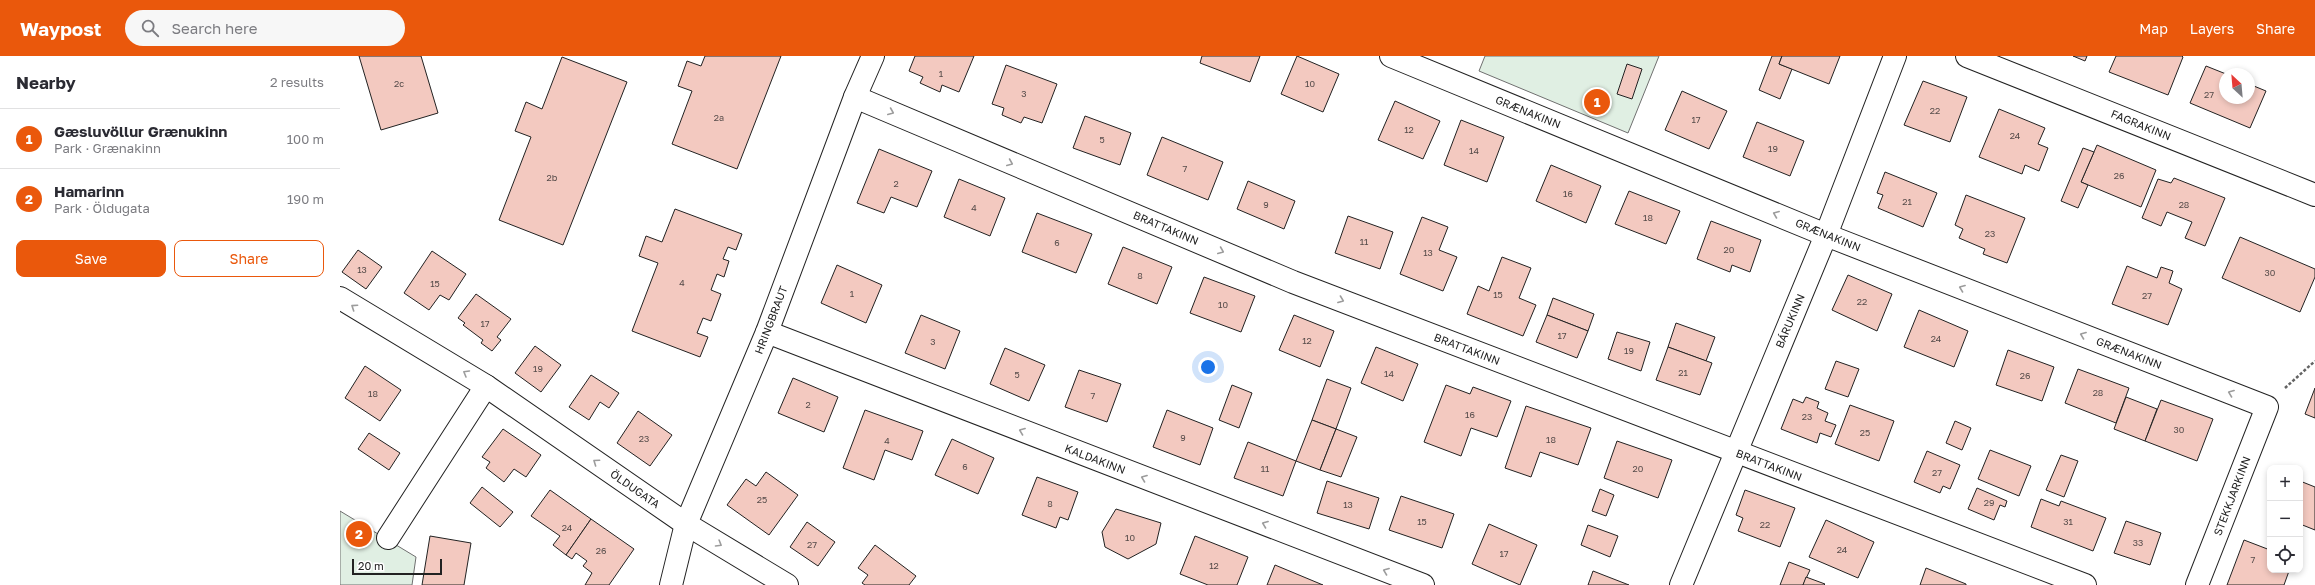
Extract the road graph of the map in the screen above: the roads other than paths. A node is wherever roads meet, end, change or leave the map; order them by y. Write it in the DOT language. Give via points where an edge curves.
graph roads {
  1 [pos="873,56"];
  2 [pos="1391,56"];
  3 [pos="1895,56"];
  4 [pos="1967,56"];
  5 [pos="855,97"];
  6 [pos="2315,194"];
  7 [pos="1826,235"];
  8 [pos="340,298"];
  9 [pos="767,332"];
  10 [pos="486,386"];
  11 [pos="2267,407"];
  12 [pos="1735,452"];
  13 [pos="686,524"];
  14 [pos="388,538"];
  15 [pos="671,585"];
  16 [pos="787,585"];
  17 [pos="1423,585"];
  18 [pos="1681,585"];
  19 [pos="2085,585"];
  20 [pos="2197,585"];
  1 -- 5 [label="street, HRINGBRAUT"];
  7 -- 2 [label="street, GRÆNAKINN, one-way"];
  3 -- 7 [label="street, BÁRUKINN"];
  4 -- 6 [label="street, FAGRAKINN"];
  5 -- 9 [label="street, HRINGBRAUT"];
  5 -- 12 [label="street, BRATTAKINN, one-way" via="1293,282"];
  11 -- 7 [label="street, GRÆNAKINN, one-way"];
  7 -- 12 [label="street, BÁRUKINN"];
  10 -- 8 [label="street, ÖLDUGATA, one-way"];
  9 -- 13 [label="street, HRINGBRAUT"];
  17 -- 9 [label="street, KALDAKINN, one-way"];
  13 -- 10 [label="street, ÖLDUGATA, one-way"];
  10 -- 14 [label="street"];
  11 -- 20 [label="street, STEKKJARKINN"];
  12 -- 18 [label="street, BÁRUKINN"];
  12 -- 19 [label="street, BRATTAKINN"];
  13 -- 15 [label="street, HRINGBRAUT"];
  13 -- 16 [label="street, ÖLDUGATA, one-way"];
}
